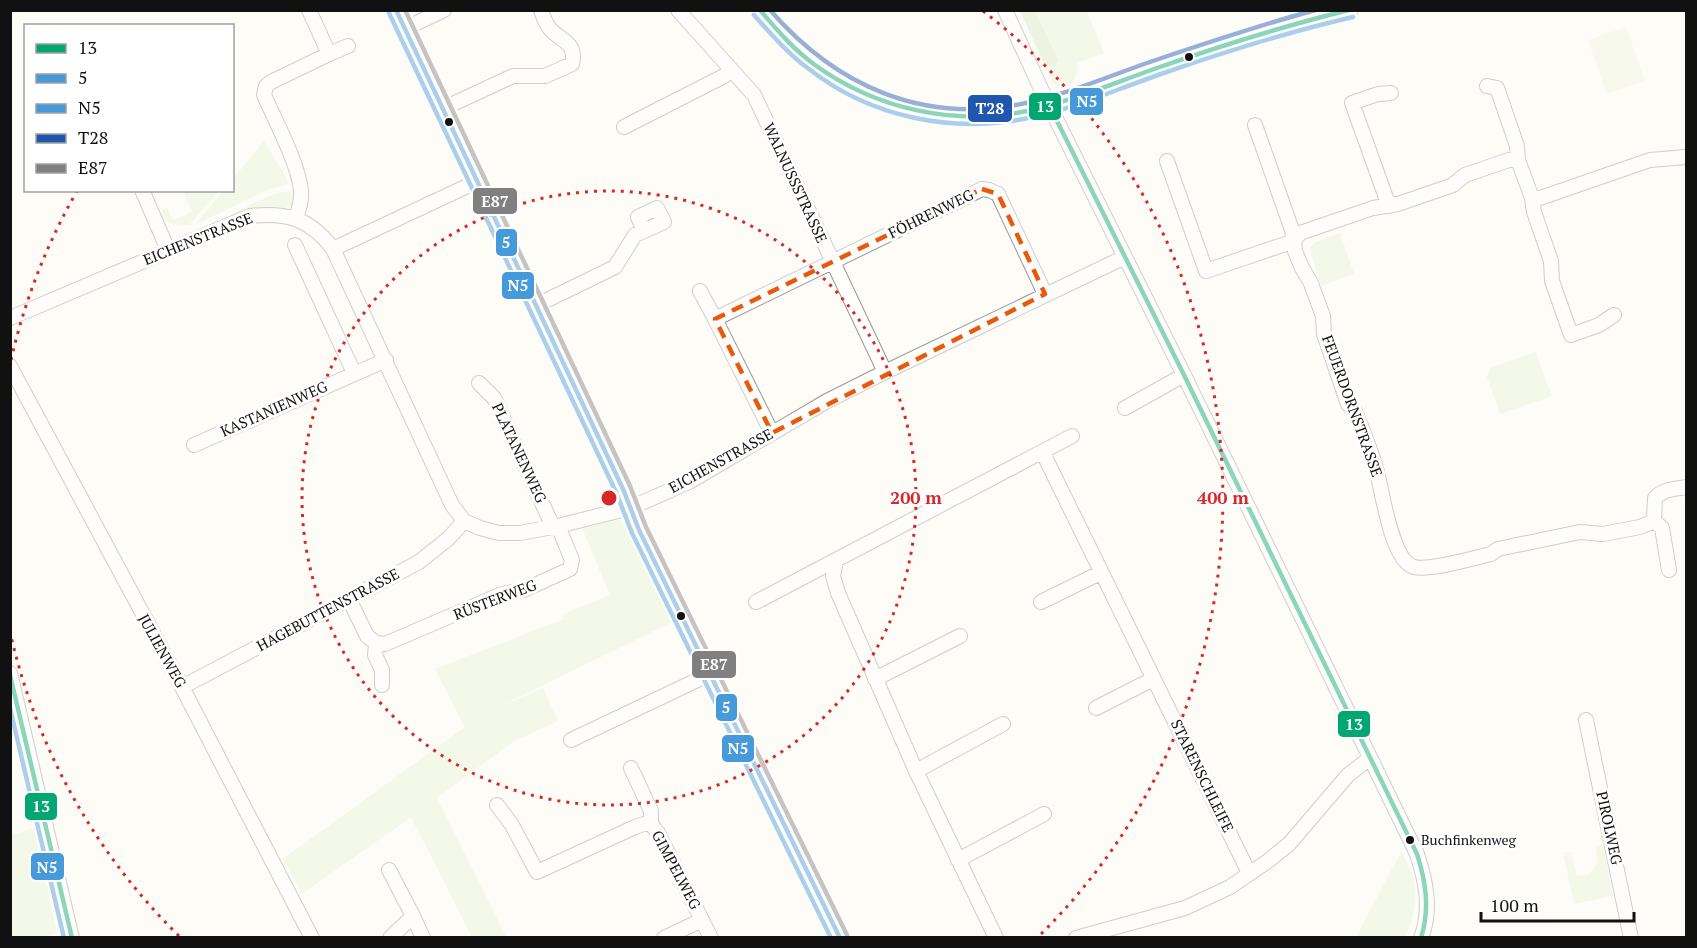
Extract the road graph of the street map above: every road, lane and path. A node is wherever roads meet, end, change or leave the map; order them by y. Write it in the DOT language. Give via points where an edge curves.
graph roads {
  1 [pos="309,10"];
  2 [pos="396,10"];
  3 [pos="444,10"];
  4 [pos="541,10"];
  5 [pos="678,10"];
  6 [pos="760,10"];
  7 [pos="1005,10"];
  8 [pos="1351,10"];
  9 [pos="404,29"];
  10 [pos="348,46"];
  11 [pos="329,54"];
  12 [pos="731,70"];
  13 [pos="1487,86"];
  14 [pos="1391,93"];
  15 [pos="1049,105"];
  16 [pos="442,109"];
  17 [pos="1255,125"];
  18 [pos="624,127"];
  19 [pos="1686,157"];
  20 [pos="1518,160"];
  21 [pos="1167,161"];
  22 [pos="476,182"];
  23 [pos="143,192"];
  24 [pos="1533,198"];
  25 [pos="1389,206"];
  26 [pos="296,218"];
  27 [pos="644,231"];
  28 [pos="1294,241"];
  29 [pos="295,245"];
  30 [pos="333,249"];
  31 [pos="168,250"];
  32 [pos="1125,257"];
  33 [pos="831,262"];
  34 [pos="700,291"];
  35 [pos="1045,294"];
  36 [pos="535,306"];
  37 [pos="1614,315"];
  38 [pos="10,318"];
  39 [pos="715,320"];
  40 [pos="386,360"];
  41 [pos="10,366"];
  42 [pos="885,372"];
  43 [pos="354,373"];
  44 [pos="1184,375"];
  45 [pos="479,383"];
  46 [pos="1125,408"];
  47 [pos="772,433"];
  48 [pos="1072,436"];
  49 [pos="194,444"];
  50 [pos="1043,453"];
  51 [pos="1686,487"];
  52 [pos="630,508"];
  53 [pos="464,520"];
  54 [pos="1654,521"];
  55 [pos="556,526"];
  56 [pos="836,561"];
  57 [pos="1669,570"];
  58 [pos="1100,573"];
  59 [pos="350,599"];
  60 [pos="756,602"];
  61 [pos="1041,602"];
  62 [pos="960,636"];
  63 [pos="376,643"];
  64 [pos="10,673"];
  65 [pos="710,674"];
  66 [pos="875,679"];
  67 [pos="1153,679"];
  68 [pos="382,685"];
  69 [pos="182,687"];
  70 [pos="1096,708"];
  71 [pos="1586,720"];
  72 [pos="1003,724"];
  73 [pos="571,740"];
  74 [pos="1370,758"];
  75 [pos="632,768"];
  76 [pos="916,771"];
  77 [pos="497,805"];
  78 [pos="1044,814"];
  79 [pos="651,824"];
  80 [pos="958,860"];
  81 [pos="389,870"];
  82 [pos="1249,873"];
  83 [pos="413,916"];
  84 [pos="702,920"];
  85 [pos="72,938"];
  86 [pos="312,938"];
  87 [pos="390,938"];
  88 [pos="423,938"];
  89 [pos="664,938"];
  90 [pos="711,938"];
  91 [pos="840,938"];
  92 [pos="996,938"];
  93 [pos="1076,938"];
  94 [pos="1421,938"];
  95 [pos="1631,938"];
  1 -- 11 [label="street"];
  2 -- 9 [label="street"];
  3 -- 9 [label="street"];
  4 -- 16 [label="street" via="548,27 570,45 574,54 572,64 544,76 513,76"];
  5 -- 12 [label="street, WALNUSSSTRASSE"];
  6 -- 15 [label="street" via="821,69 850,87 900,107 959,117 1000,115"];
  7 -- 15 [label="street"];
  8 -- 15 [label="street" via="1252,36"];
  9 -- 16 [label="street"];
  10 -- 11 [label="street"];
  11 -- 26 [label="street" via="271,82 264,95 297,172 301,203"];
  12 -- 18 [label="street"];
  12 -- 33 [label="street, WALNUSSSTRASSE" via="754,95"];
  13 -- 20 [label="street" via="1497,88"];
  14 -- 25 [label="street" via="1352,103"];
  15 -- 32 [label="street"];
  16 -- 22 [label="street"];
  17 -- 28 [label="street"];
  19 -- 24 [label="street" via="1650,159"];
  20 -- 24 [label="street"];
  20 -- 25 [label="street" via="1466,175 1453,185"];
  21 -- 28 [label="street" via="1206,271"];
  22 -- 30 [label="street"];
  22 -- 36 [label="street"];
  23 -- 31 [label="street"];
  24 -- 37 [label="street" via="1551,261 1552,281 1571,335"];
  25 -- 28 [label="street" via="1300,233"];
  26 -- 30 [label="street, EICHENSTRASSE" via="324,237"];
  26 -- 31 [label="street, EICHENSTRASSE" via="250,216"];
  27 -- 36 [label="street" via="635,235 615,267"];
  28 -- 54 [label="street, FEUERDORNSTRASSE" via="1323,316 1324,334 1348,404 1355,411 1378,475 1394,537 1408,564 1425,567 1580,532 1603,534"];
  29 -- 43 [label="street"];
  30 -- 40 [label="street, EICHENSTRASSE"];
  31 -- 38 [label="street, EICHENSTRASSE"];
  32 -- 35 [label="street, EICHENSTRASSE"];
  32 -- 44 [label="street"];
  33 -- 35 [label="street, FÖHRENWEG" via="982,189 989,190 998,194"];
  33 -- 39 [label="street, FÖHRENWEG"];
  33 -- 42 [label="street, WALNUSSSTRASSE"];
  34 -- 39 [label="street"];
  35 -- 42 [label="street, EICHENSTRASSE"];
  36 -- 52 [label="street"];
  39 -- 47 [label="street"];
  40 -- 43 [label="street"];
  40 -- 53 [label="street, EICHENSTRASSE" via="440,481"];
  41 -- 69 [label="street, JULIENWEG"];
  42 -- 47 [label="street, EICHENSTRASSE"];
  43 -- 49 [label="street, KASTANIENWEG"];
  44 -- 46 [label="street"];
  44 -- 74 [label="street"];
  45 -- 55 [label="street, PLATANENWEG" via="494,398"];
  47 -- 52 [label="street, EICHENSTRASSE" via="689,482"];
  48 -- 50 [label="street"];
  50 -- 56 [label="street"];
  50 -- 58 [label="street, STARENSCHLEIFE"];
  51 -- 54 [label="street" via="1658,494"];
  52 -- 55 [label="street, EICHENSTRASSE"];
  52 -- 65 [label="street"];
  53 -- 55 [label="street, EICHENSTRASSE" via="499,533"];
  53 -- 59 [label="street, HAGEBUTTENSTRASSE" via="419,562"];
  54 -- 57 [label="street" via="1662,528"];
  55 -- 63 [label="street, RÜSTERWEG" via="572,560 570,569 385,644"];
  56 -- 60 [label="street"];
  56 -- 66 [label="street" via="832,576"];
  58 -- 61 [label="street"];
  58 -- 67 [label="street, STARENSCHLEIFE"];
  59 -- 63 [label="street" via="367,636"];
  59 -- 69 [label="street, HAGEBUTTENSTRASSE"];
  62 -- 66 [label="street"];
  63 -- 68 [label="street"];
  64 -- 85 [label="street"];
  65 -- 73 [label="street"];
  65 -- 91 [label="street"];
  66 -- 76 [label="street"];
  67 -- 70 [label="street"];
  67 -- 82 [label="street, STARENSCHLEIFE"];
  69 -- 86 [label="street, JULIENWEG"];
  71 -- 95 [label="street, PIROLWEG"];
  72 -- 76 [label="street"];
  74 -- 82 [label="street" via="1348,775 1289,844"];
  74 -- 94 [label="street" via="1423,872 1427,894"];
  75 -- 79 [label="street, GIMPELWEG" via="651,811"];
  76 -- 80 [label="street"];
  77 -- 79 [label="street" via="537,872 635,827"];
  78 -- 80 [label="street"];
  79 -- 84 [label="street, GIMPELWEG"];
  80 -- 92 [label="street"];
  81 -- 83 [label="street"];
  82 -- 93 [label="street" via="1230,887 1185,908"];
  83 -- 87 [label="street"];
  83 -- 88 [label="street"];
  84 -- 89 [label="street"];
  84 -- 90 [label="street, GIMPELWEG"];
}
